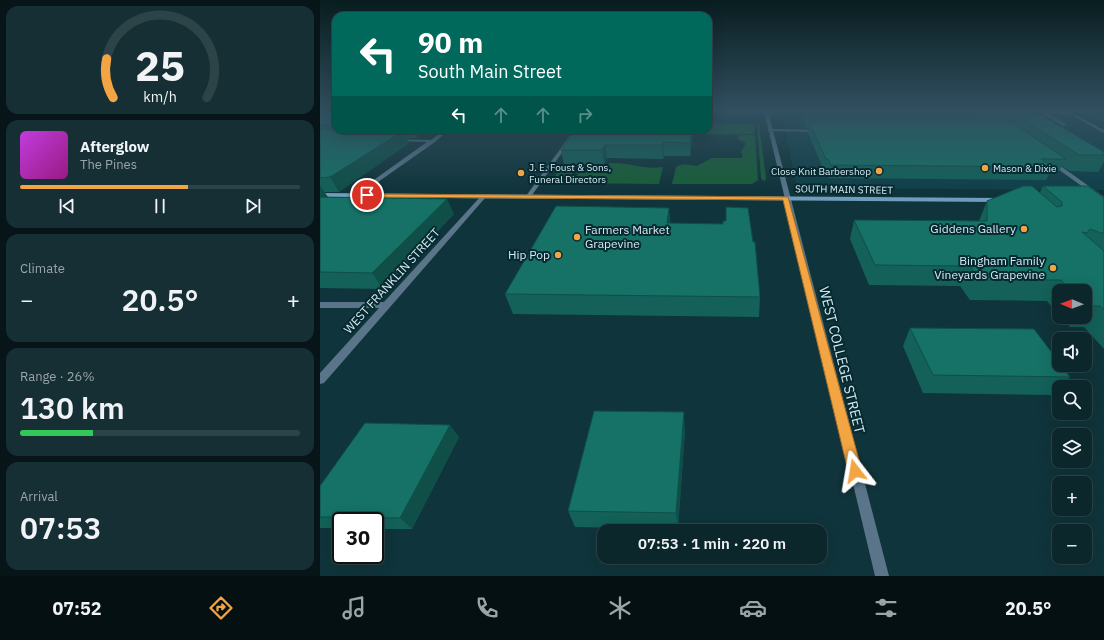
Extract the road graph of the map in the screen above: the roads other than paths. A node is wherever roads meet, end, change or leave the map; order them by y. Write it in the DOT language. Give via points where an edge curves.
graph roads {
  1 [pos="437,138"];
  2 [pos="570,138"];
  3 [pos="772,138"];
  4 [pos="388,140"];
  5 [pos="433,141"];
  6 [pos="1047,158"];
  7 [pos="320,195"];
  8 [pos="356,195"];
  9 [pos="483,197"];
  10 [pos="528,197"];
  11 [pos="786,198"];
  12 [pos="1008,200"];
  13 [pos="1097,201"];
  14 [pos="1104,201"];
  15 [pos="320,305"];
  16 [pos="387,305"];
  17 [pos="320,380"];
  18 [pos="882,576"];
  1 -- 5 [label="street"];
  2 -- 10 [label="street"];
  3 -- 11 [label="street, WEST COLLEGE STREET"];
  4 -- 5 [label="street"];
  5 -- 8 [label="street"];
  6 -- 14 [label="street"];
  7 -- 8 [label="main road, SOUTH MAIN STREET"];
  8 -- 9 [label="main road, SOUTH MAIN STREET"];
  9 -- 10 [label="main road, SOUTH MAIN STREET"];
  9 -- 16 [label="street, WEST FRANKLIN STREET"];
  10 -- 11 [label="main road, SOUTH MAIN STREET"];
  11 -- 12 [label="main road, SOUTH MAIN STREET"];
  11 -- 18 [label="street, WEST COLLEGE STREET"];
  13 -- 14 [label="main road"];
  15 -- 16 [label="street"];
  16 -- 17 [label="street, WEST FRANKLIN STREET"];
}
